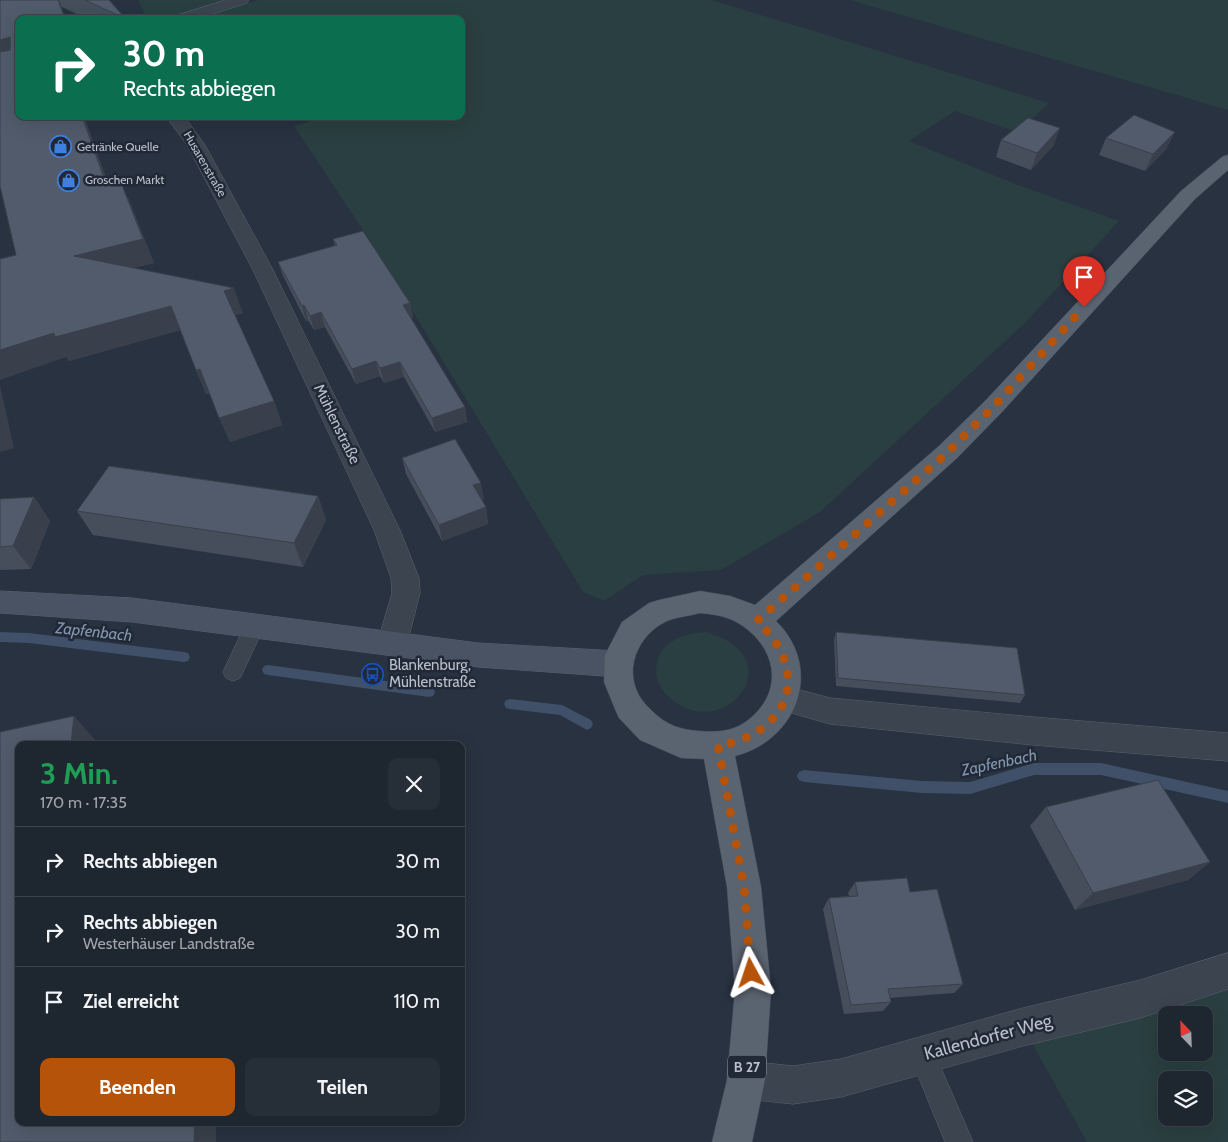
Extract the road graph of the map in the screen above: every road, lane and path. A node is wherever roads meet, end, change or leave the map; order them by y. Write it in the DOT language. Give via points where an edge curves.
graph roads {
  1 [pos="242,0"];
  2 [pos="193,15"];
  3 [pos="179,120"];
  4 [pos="1228,161"];
  5 [pos="233,212"];
  6 [pos="0,602"];
  7 [pos="757,621"];
  8 [pos="254,627"];
  9 [pos="392,644"];
  10 [pos="618,664"];
  11 [pos="233,672"];
  12 [pos="784,699"];
  13 [pos="718,746"];
  14 [pos="1228,747"];
  15 [pos="1228,972"];
  16 [pos="923,1056"];
  17 [pos="746,1080"];
  18 [pos="732,1142"];
  19 [pos="959,1142"];
  1 -- 2 [label="street"];
  3 -- 5 [label="street, Husarenstraße"];
  4 -- 7 [label="main road" via="1188,195 948,452"];
  5 -- 9 [label="street, Mühlenstraße" via="390,538 405,578 406,593"];
  6 -- 8 [label="street" via="132,610"];
  7 -- 10 [label="main road" via="716,603 670,606 644,618 634,628 620,651"];
  7 -- 12 [label="main road" via="778,643 785,657 788,685"];
  8 -- 9 [label="street"];
  8 -- 11 [label="lane"];
  9 -- 10 [label="street" via="496,657"];
  10 -- 13 [label="main road" via="623,696 644,724 678,743"];
  12 -- 13 [label="main road" via="774,716 759,731 733,744"];
  12 -- 14 [label="street" via="830,711"];
  13 -- 17 [label="main road, B 27" via="744,887 753,990"];
  15 -- 16 [label="street, Kallendorfer Weg" via="1140,999 1023,1027"];
  16 -- 17 [label="street, Kallendorfer Weg" via="840,1078 793,1085"];
  16 -- 19 [label="lane"];
  17 -- 18 [label="main road, B 27"];
}
